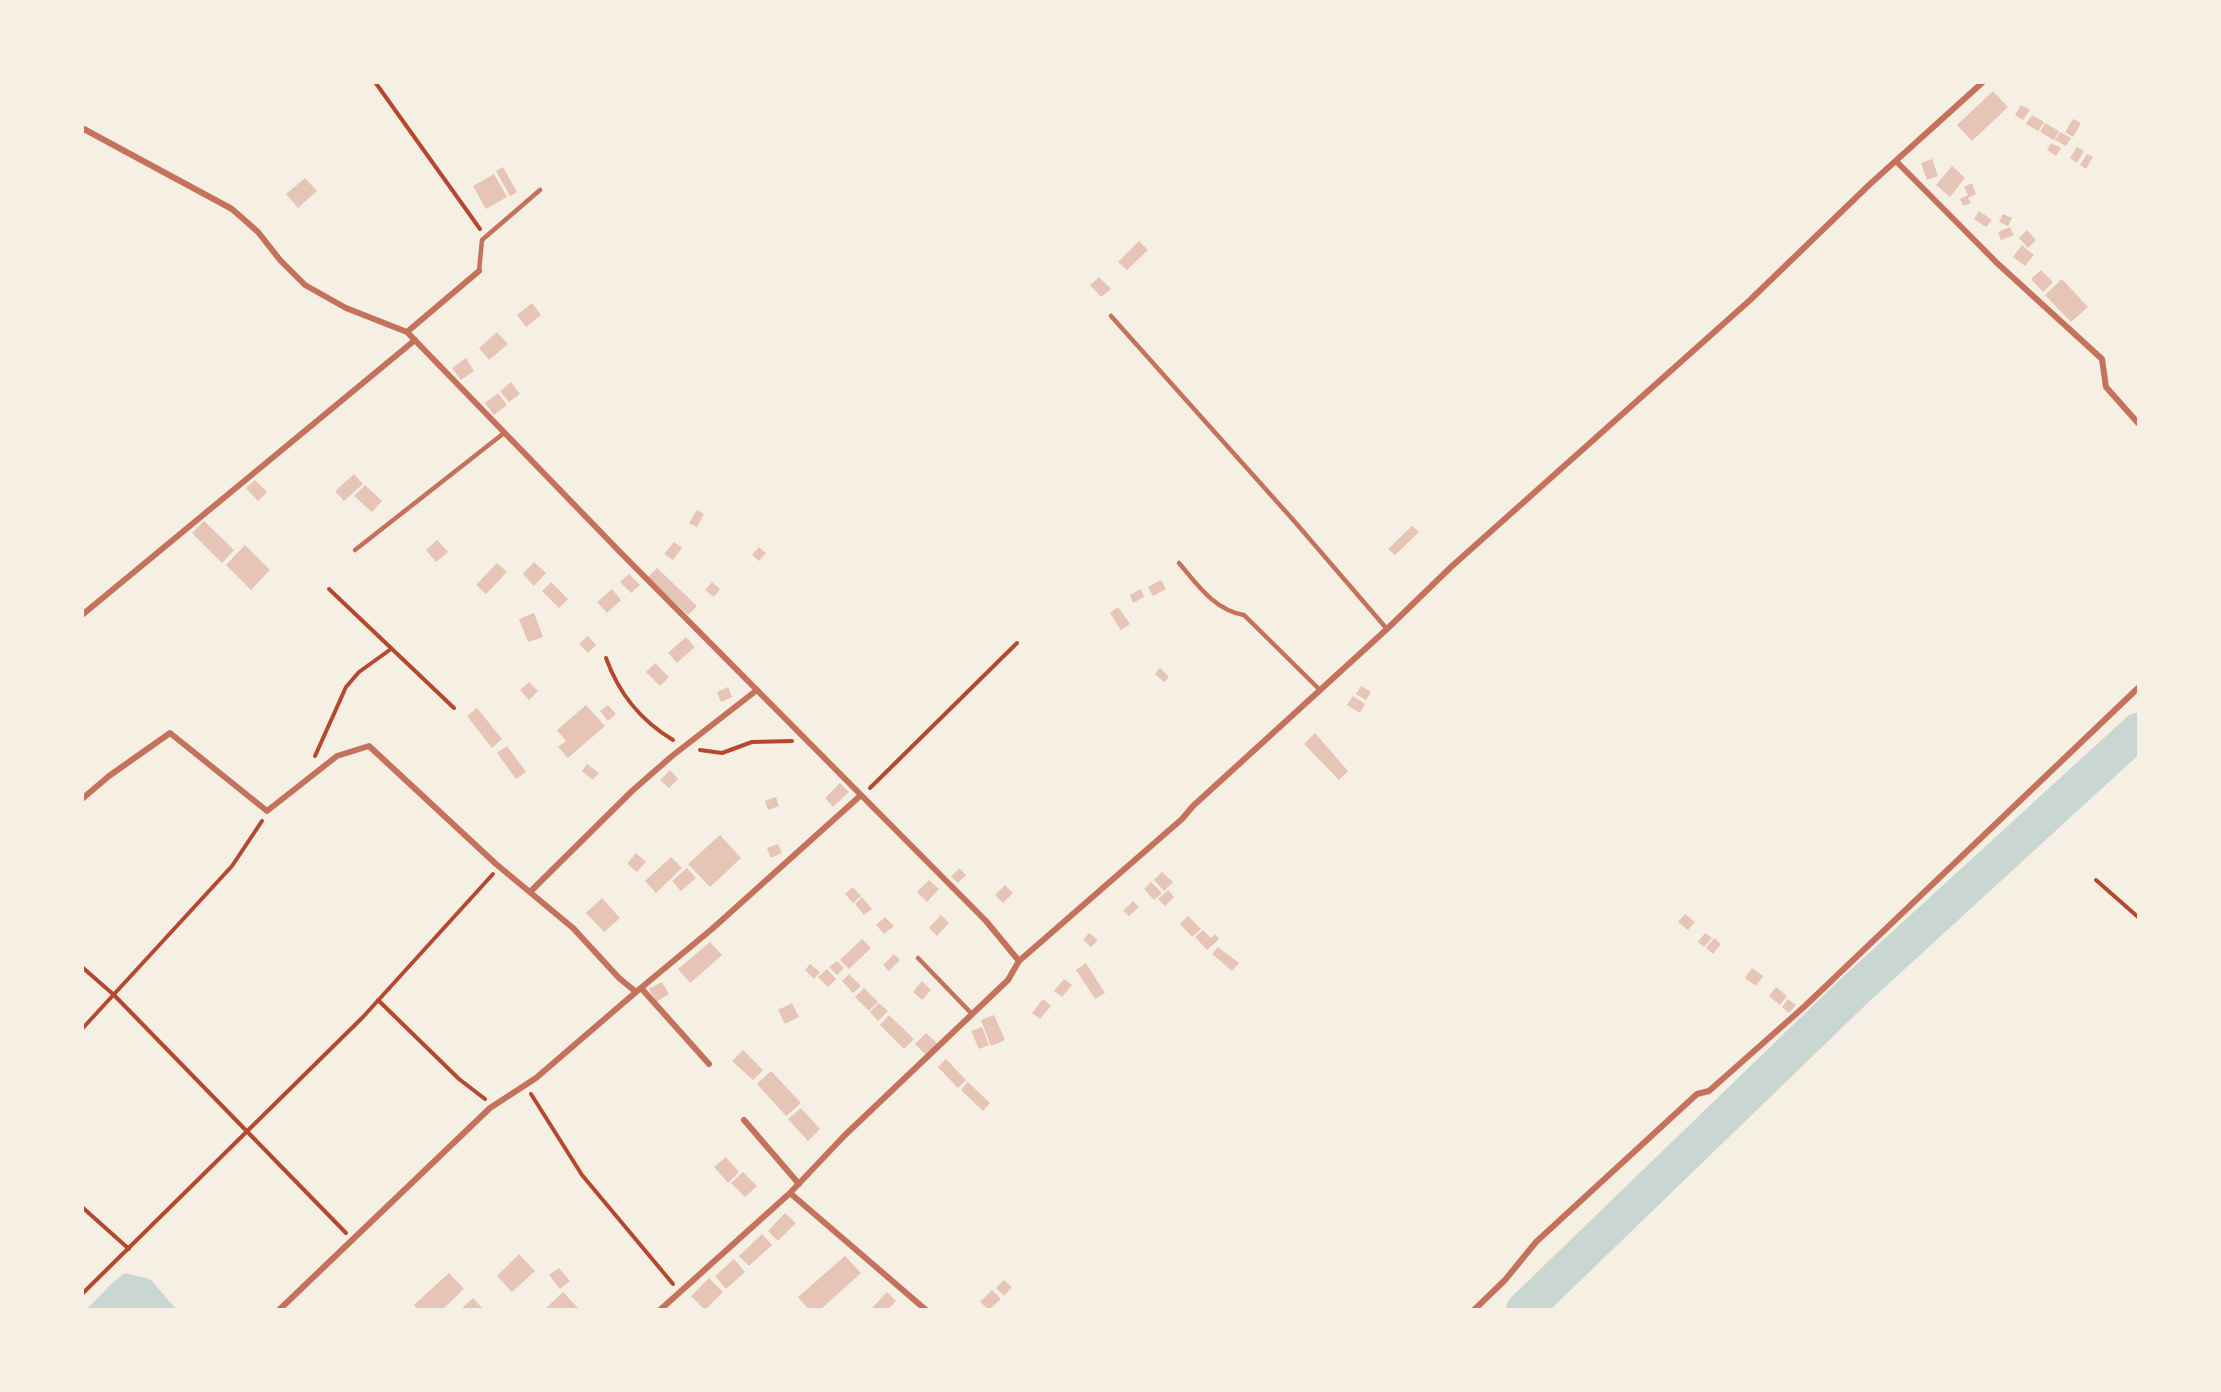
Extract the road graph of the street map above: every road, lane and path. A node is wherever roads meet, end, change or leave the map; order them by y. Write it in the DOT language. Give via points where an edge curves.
graph roads {
  1 [pos="375,82"];
  2 [pos="1983,82"];
  3 [pos="82,128"];
  4 [pos="1896,160"];
  5 [pos="540,190"];
  6 [pos="486,237"];
  7 [pos="479,271"];
  8 [pos="1111,316"];
  9 [pos="407,332"];
  10 [pos="415,340"];
  11 [pos="2139,423"];
  12 [pos="504,433"];
  13 [pos="355,550"];
  14 [pos="1179,563"];
  15 [pos="329,589"];
  16 [pos="82,615"];
  17 [pos="1387,629"];
  18 [pos="1017,643"];
  19 [pos="391,649"];
  20 [pos="2139,688"];
  21 [pos="757,690"];
  22 [pos="1320,690"];
  23 [pos="454,708"];
  24 [pos="304,782"];
  25 [pos="860,796"];
  26 [pos="82,799"];
  27 [pos="267,811"];
  28 [pos="500,867"];
  29 [pos="2096,880"];
  30 [pos="530,892"];
  31 [pos="2139,917"];
  32 [pos="918,958"];
  33 [pos="1019,961"];
  34 [pos="82,967"];
  35 [pos="638,990"];
  36 [pos="114,995"];
  37 [pos="378,1000"];
  38 [pos="972,1014"];
  39 [pos="82,1029"];
  40 [pos="710,1064"];
  41 [pos="526,1084"];
  42 [pos="496,1104"];
  43 [pos="744,1120"];
  44 [pos="247,1132"];
  45 [pos="799,1184"];
  46 [pos="790,1193"];
  47 [pos="82,1207"];
  48 [pos="352,1239"];
  49 [pos="129,1249"];
  50 [pos="680,1292"];
  51 [pos="82,1294"];
  52 [pos="280,1308"];
  53 [pos="660,1310"];
  54 [pos="926,1310"];
  55 [pos="1474,1310"];
  1 -- 6 [label="path"];
  2 -- 4 [label="street"];
  3 -- 9 [label="street" via="232,209 305,285 346,308"];
  4 -- 11 [label="street" via="1997,263 2102,359 2106,387"];
  4 -- 17 [label="street" via="1749,301"];
  5 -- 6 [label="lane"];
  6 -- 7 [label="lane" via="482,240"];
  7 -- 9 [label="street"];
  8 -- 17 [label="lane"];
  9 -- 10 [label="street"];
  10 -- 12 [label="street"];
  10 -- 16 [label="street"];
  12 -- 13 [label="lane"];
  12 -- 21 [label="street"];
  14 -- 22 [label="lane" via="1209,598 1244,615"];
  15 -- 19 [label="path"];
  17 -- 22 [label="street"];
  18 -- 25 [label="path"];
  19 -- 23 [label="path"];
  19 -- 24 [label="path" via="358,672 346,687"];
  20 -- 55 [label="street" via="1805,1006 1710,1091 1697,1094 1536,1242"];
  21 -- 25 [label="street"];
  21 -- 30 [label="street" via="632,791"];
  22 -- 33 [label="street" via="1182,819"];
  24 -- 27 [label="street"];
  24 -- 28 [label="street" via="337,756 369,746"];
  25 -- 33 [label="street" via="986,921"];
  25 -- 35 [label="street"];
  26 -- 27 [label="street" via="170,733"];
  27 -- 36 [label="path" via="232,866"];
  28 -- 30 [label="street"];
  28 -- 37 [label="path"];
  29 -- 31 [label="path"];
  30 -- 35 [label="street" via="573,928 618,978"];
  32 -- 38 [label="lane"];
  33 -- 38 [label="street" via="1008,980"];
  34 -- 36 [label="path"];
  35 -- 40 [label="street"];
  35 -- 41 [label="street"];
  36 -- 39 [label="path"];
  36 -- 44 [label="path"];
  37 -- 42 [label="path" via="472,1090"];
  37 -- 44 [label="path"];
  38 -- 45 [label="street"];
  41 -- 42 [label="street"];
  41 -- 50 [label="path" via="582,1175"];
  42 -- 48 [label="street"];
  43 -- 45 [label="street"];
  44 -- 48 [label="path"];
  44 -- 49 [label="path"];
  45 -- 46 [label="street"];
  46 -- 50 [label="street"];
  46 -- 54 [label="street"];
  47 -- 49 [label="path"];
  48 -- 52 [label="street"];
  49 -- 51 [label="path"];
  50 -- 53 [label="street"];
}
